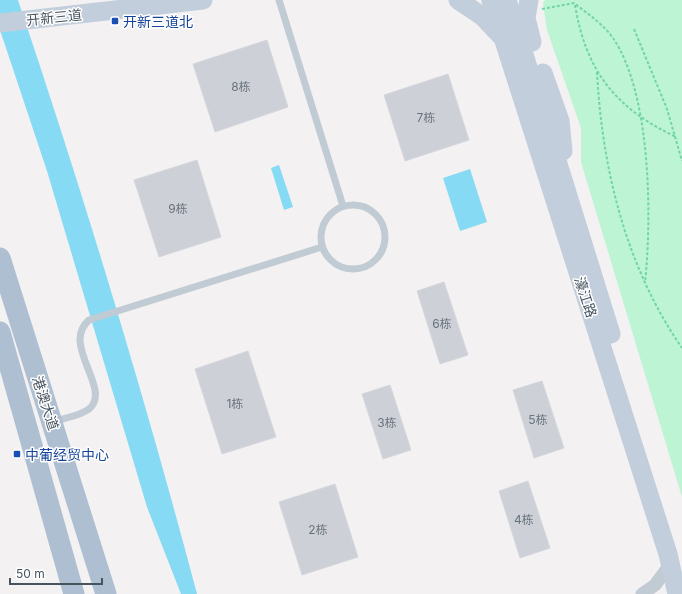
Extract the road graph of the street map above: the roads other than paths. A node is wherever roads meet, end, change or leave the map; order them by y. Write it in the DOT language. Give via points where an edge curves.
graph roads {
  1 [pos="204,0"];
  2 [pos="280,0"];
  3 [pos="458,0"];
  4 [pos="491,0"];
  5 [pos="507,0"];
  6 [pos="534,5"];
  7 [pos="0,23"];
  8 [pos="503,38"];
  9 [pos="567,193"];
  10 [pos="343,206"];
  11 [pos="322,247"];
  12 [pos="0,258"];
  13 [pos="0,332"];
  14 [pos="52,422"];
  15 [pos="676,563"];
  16 [pos="74,594"];
  17 [pos="106,594"];
  18 [pos="642,594"];
  19 [pos="677,594"];
  1 -- 7 [label="main road, 开新三道"];
  2 -- 10 [label="lane"];
  3 -- 8 [label="main road" via="482,16"];
  4 -- 8 [label="main road, 濠江路"];
  5 -- 9 [label="main road, 濠江路"];
  6 -- 9 [label="main road" via="526,18 527,28 560,121"];
  8 -- 15 [label="main road, 濠江路"];
  9 -- 15 [label="main road, 濠江路"];
  10 -- 11 [label="lane" via="329,215 324,222"];
  10 -- 11 [label="lane" via="361,206 369,209 381,222 385,239 379,256 365,267 348,269 332,261"];
  11 -- 14 [label="lane" via="89,320 83,325 79,339 95,392 94,402 84,412"];
  12 -- 14 [label="main road, 港澳大道"];
  13 -- 16 [label="main road, 港澳大道"];
  14 -- 17 [label="main road, 港澳大道"];
  15 -- 18 [label="street" via="655,585"];
  15 -- 19 [label="main road, 濠江路"];
}
